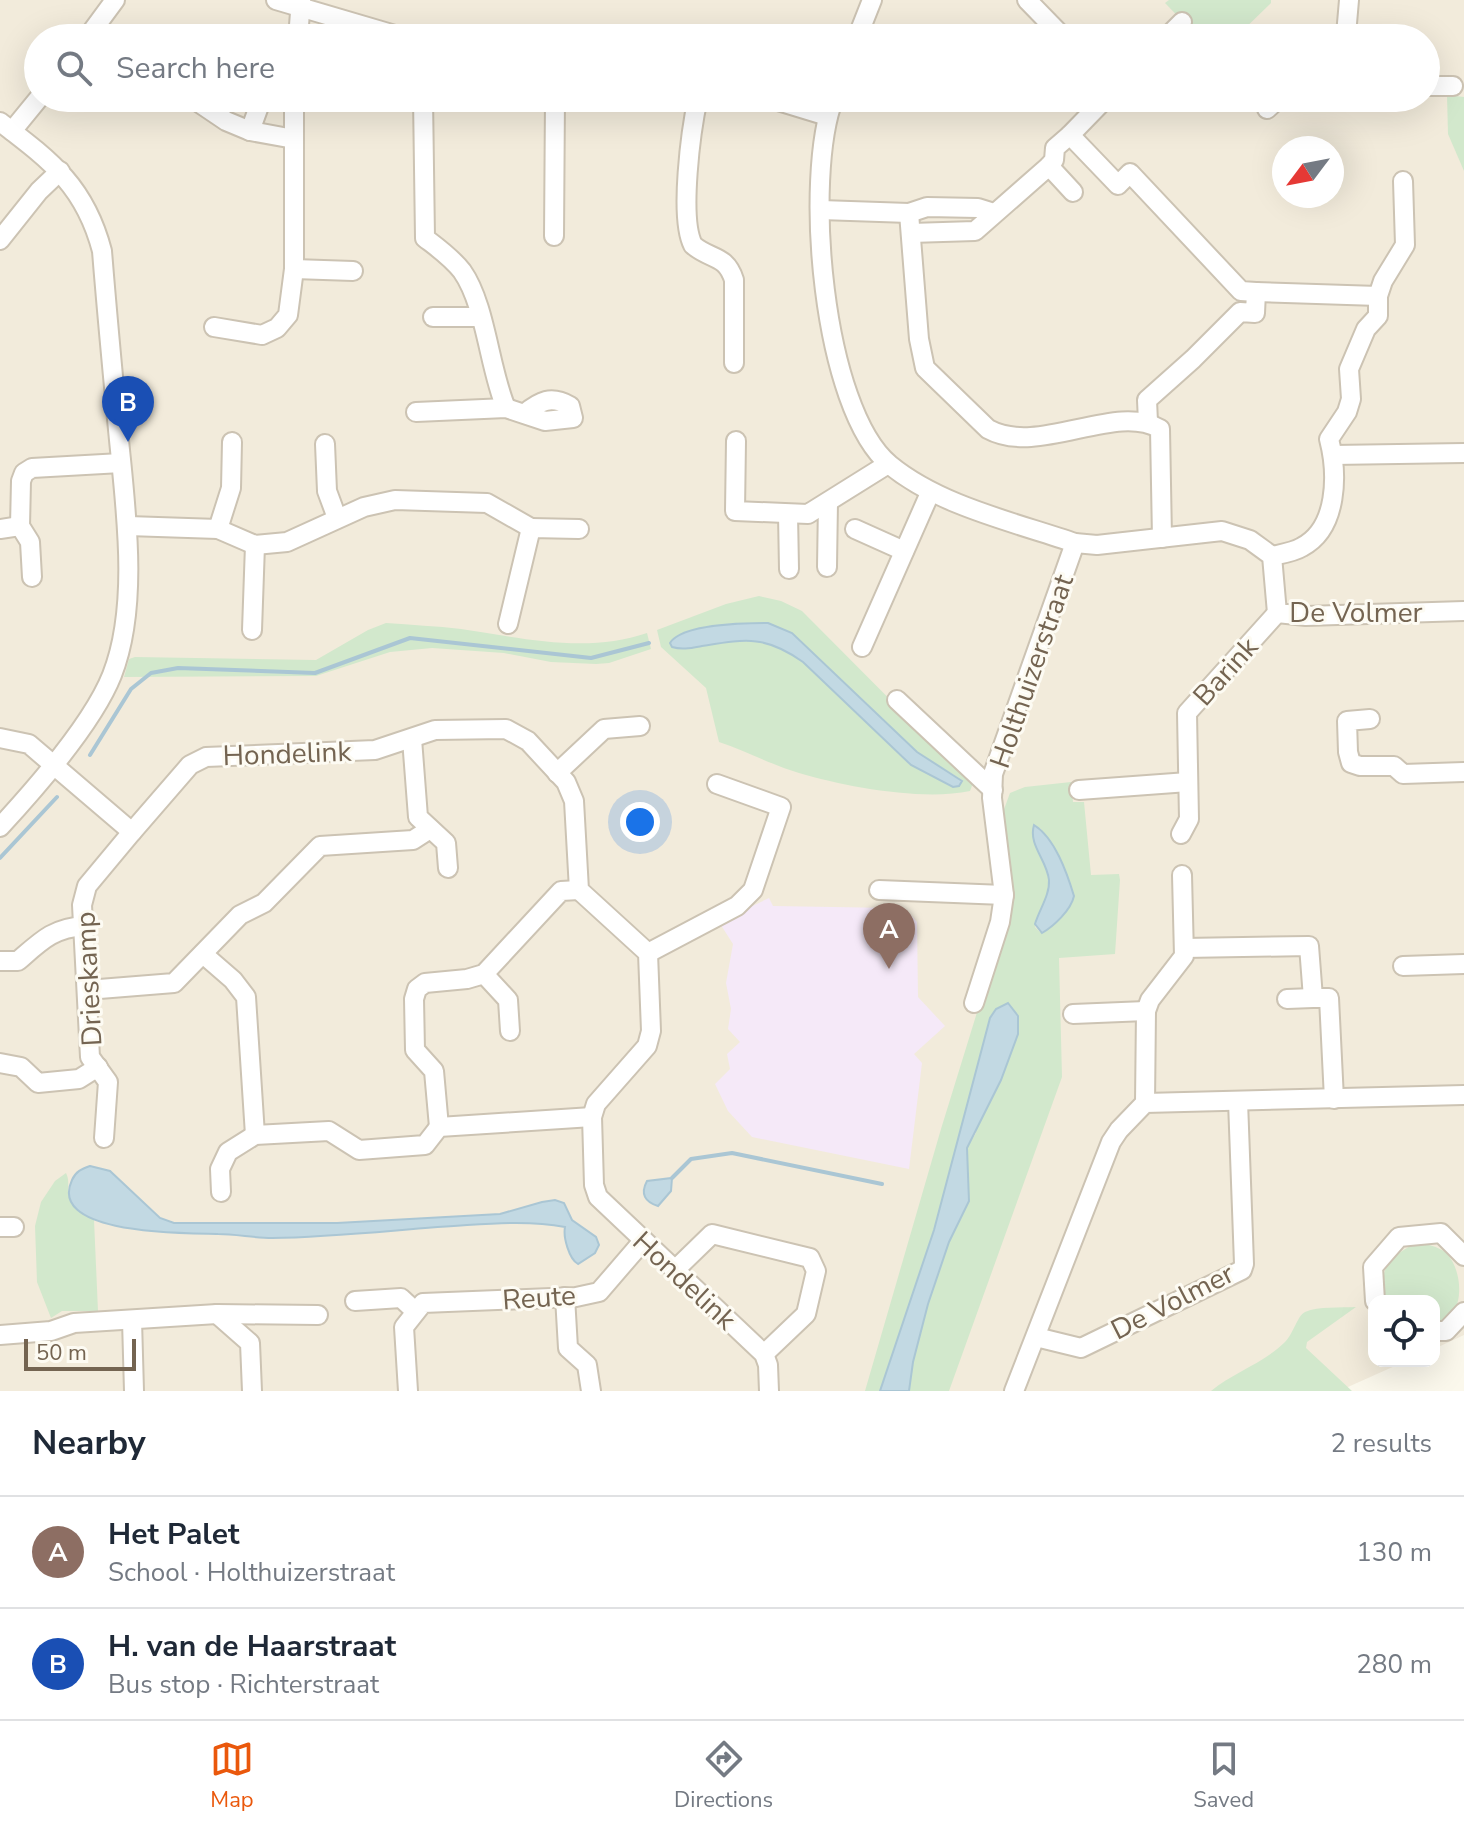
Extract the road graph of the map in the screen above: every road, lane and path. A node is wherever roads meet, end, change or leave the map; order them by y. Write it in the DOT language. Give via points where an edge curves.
graph roads {
  1 [pos="115,0"];
  2 [pos="276,0"];
  3 [pos="872,0"];
  4 [pos="1027,0"];
  5 [pos="1349,0"];
  6 [pos="301,4"];
  7 [pos="100,24"];
  8 [pos="299,24"];
  9 [pos="362,24"];
  10 [pos="863,24"];
  11 [pos="1050,24"];
  12 [pos="1347,24"];
  13 [pos="1440,86"];
  14 [pos="1453,86"];
  15 [pos="24,111"];
  16 [pos="213,112"];
  17 [pos="257,112"];
  18 [pos="294,112"];
  19 [pos="423,112"];
  20 [pos="555,112"];
  21 [pos="695,112"];
  22 [pos="814,112"];
  23 [pos="829,112"];
  24 [pos="1091,112"];
  25 [pos="827,116"];
  26 [pos="6,127"];
  27 [pos="250,131"];
  28 [pos="1070,135"];
  29 [pos="294,139"];
  30 [pos="1049,166"];
  31 [pos="60,171"];
  32 [pos="1403,181"];
  33 [pos="1073,192"];
  34 [pos="821,210"];
  35 [pos="909,213"];
  36 [pos="994,213"];
  37 [pos="911,233"];
  38 [pos="554,236"];
  39 [pos="0,240"];
  40 [pos="294,269"];
  41 [pos="353,271"];
  42 [pos="1256,292"];
  43 [pos="1378,296"];
  44 [pos="433,317"];
  45 [pos="480,317"];
  46 [pos="214,327"];
  47 [pos="734,363"];
  48 [pos="416,412"];
  49 [pos="1148,422"];
  50 [pos="736,441"];
  51 [pos="232,442"];
  52 [pos="325,444"];
  53 [pos="1464,453"];
  54 [pos="1333,455"];
  55 [pos="121,463"];
  56 [pos="888,464"];
  57 [pos="930,493"];
  58 [pos="828,502"];
  59 [pos="788,514"];
  60 [pos="337,518"];
  61 [pos="20,526"];
  62 [pos="128,526"];
  63 [pos="531,528"];
  64 [pos="0,529"];
  65 [pos="218,529"];
  66 [pos="579,529"];
  67 [pos="855,529"];
  68 [pos="1162,538"];
  69 [pos="1075,543"];
  70 [pos="255,545"];
  71 [pos="904,551"];
  72 [pos="1272,556"];
  73 [pos="827,567"];
  74 [pos="789,569"];
  75 [pos="32,577"];
  76 [pos="1464,611"];
  77 [pos="1277,613"];
  78 [pos="508,624"];
  79 [pos="252,630"];
  80 [pos="862,647"];
  81 [pos="897,700"];
  82 [pos="1370,719"];
  83 [pos="640,726"];
  84 [pos="0,738"];
  85 [pos="412,739"];
  86 [pos="53,766"];
  87 [pos="1464,772"];
  88 [pos="557,773"];
  89 [pos="1188,782"];
  90 [pos="717,784"];
  91 [pos="993,790"];
  92 [pos="1079,790"];
  93 [pos="0,827"];
  94 [pos="430,829"];
  95 [pos="132,832"];
  96 [pos="1181,834"];
  97 [pos="448,868"];
  98 [pos="1182,875"];
  99 [pos="579,890"];
  100 [pos="879,890"];
  101 [pos="1004,895"];
  102 [pos="84,926"];
  103 [pos="1184,948"];
  104 [pos="648,953"];
  105 [pos="203,954"];
  106 [pos="0,961"];
  107 [pos="1464,964"];
  108 [pos="1403,966"];
  109 [pos="484,974"];
  110 [pos="87,990"];
  111 [pos="1313,998"];
  112 [pos="1287,999"];
  113 [pos="974,1003"];
  114 [pos="1146,1011"];
  115 [pos="1073,1014"];
  116 [pos="510,1031"];
  117 [pos="0,1063"];
  118 [pos="98,1067"];
  119 [pos="1464,1095"];
  120 [pos="1334,1099"];
  121 [pos="1238,1101"];
  122 [pos="1145,1103"];
  123 [pos="592,1117"];
  124 [pos="439,1127"];
  125 [pos="255,1135"];
  126 [pos="104,1138"];
  127 [pos="221,1192"];
  128 [pos="643,1241"];
  129 [pos="1464,1256"];
  130 [pos="675,1270"];
  131 [pos="1375,1295"];
  132 [pos="565,1297"];
  133 [pos="355,1301"];
  134 [pos="415,1311"];
  135 [pos="1464,1312"];
  136 [pos="217,1314"];
  137 [pos="318,1315"];
  138 [pos="132,1320"];
  139 [pos="1440,1331"];
  140 [pos="0,1335"];
  141 [pos="1036,1337"];
  142 [pos="764,1354"];
  143 [pos="134,1391"];
  144 [pos="252,1391"];
  145 [pos="408,1391"];
  146 [pos="591,1391"];
  147 [pos="769,1391"];
  148 [pos="1014,1391"];
  1 -- 7 [label="street"];
  2 -- 6 [label="street"];
  3 -- 10 [label="street"];
  4 -- 11 [label="street"];
  5 -- 12 [label="street"];
  6 -- 8 [label="street"];
  6 -- 9 [label="street"];
  13 -- 14 [label="street"];
  15 -- 26 [label="street"];
  16 -- 27 [label="street"];
  17 -- 27 [label="street"];
  18 -- 29 [label="street"];
  19 -- 45 [label="street" via="425,238 464,274"];
  20 -- 38 [label="street"];
  21 -- 47 [label="street" via="687,225 693,245 730,267"];
  22 -- 25 [label="street"];
  23 -- 25 [label="street"];
  24 -- 28 [label="street"];
  25 -- 34 [label="street"];
  26 -- 31 [label="street"];
  27 -- 29 [label="street"];
  28 -- 30 [label="street" via="1055,148"];
  28 -- 42 [label="street" via="1118,185 1130,173 1241,291"];
  29 -- 40 [label="street"];
  30 -- 33 [label="street"];
  30 -- 36 [label="street"];
  31 -- 39 [label="street"];
  31 -- 55 [label="street" via="91,214 102,251"];
  32 -- 43 [label="street" via="1405,245"];
  34 -- 35 [label="street"];
  34 -- 56 [label="street" via="827,316 857,421"];
  35 -- 36 [label="street" via="927,207"];
  35 -- 37 [label="street"];
  36 -- 37 [label="street" via="975,231"];
  37 -- 49 [label="street" via="925,368 988,429 1000,435 1055,436 1094,425"];
  40 -- 41 [label="street"];
  40 -- 46 [label="street" via="288,315 277,328 262,335"];
  42 -- 43 [label="street"];
  42 -- 49 [label="street" via="1255,313 1240,312 1147,400"];
  43 -- 54 [label="street" via="1378,316 1366,329 1349,369 1347,412 1329,439"];
  44 -- 45 [label="street"];
  45 -- 48 [label="street" via="499,391 515,411"];
  49 -- 68 [label="street" via="1160,429"];
  50 -- 59 [label="street" via="735,511"];
  51 -- 65 [label="street" via="231,488"];
  52 -- 60 [label="street" via="327,491"];
  53 -- 54 [label="street"];
  54 -- 72 [label="street" via="1327,525 1303,547"];
  55 -- 61 [label="street" via="32,468 21,481"];
  55 -- 62 [label="street"];
  56 -- 57 [label="street"];
  56 -- 58 [label="street"];
  57 -- 69 [label="street"];
  57 -- 71 [label="street"];
  58 -- 59 [label="street" via="808,514"];
  58 -- 73 [label="street"];
  59 -- 74 [label="street"];
  60 -- 63 [label="street" via="395,500 487,503"];
  60 -- 70 [label="street" via="287,542"];
  61 -- 64 [label="street"];
  61 -- 75 [label="street" via="30,542"];
  62 -- 65 [label="street"];
  62 -- 86 [label="street" via="126,614 113,674"];
  63 -- 66 [label="street"];
  63 -- 78 [label="street"];
  65 -- 70 [label="street"];
  67 -- 71 [label="street"];
  68 -- 69 [label="street"];
  68 -- 72 [label="street" via="1222,531 1250,540"];
  69 -- 91 [label="street, Holthuizerstraat" via="993,774"];
  70 -- 79 [label="street"];
  71 -- 80 [label="street"];
  72 -- 77 [label="street, De Volmer"];
  76 -- 77 [label="street, De Volmer"];
  77 -- 89 [label="street, Barink" via="1187,713"];
  81 -- 91 [label="street"];
  82 -- 87 [label="street" via="1347,721 1351,763 1394,766 1403,774"];
  83 -- 88 [label="street" via="604,729"];
  84 -- 86 [label="street" via="29,744"];
  85 -- 88 [label="street, Hondelink" via="435,730 506,729 528,741"];
  85 -- 94 [label="street" via="418,817"];
  85 -- 95 [label="street, Hondelink" via="375,750 206,757 190,765"];
  86 -- 93 [label="street"];
  86 -- 95 [label="street"];
  88 -- 99 [label="street, Hondelink" via="574,801"];
  89 -- 92 [label="street"];
  89 -- 96 [label="street, Barink" via="1189,819"];
  90 -- 104 [label="street" via="781,807 753,890 737,906"];
  91 -- 101 [label="street, Holthuizerstraat"];
  94 -- 97 [label="street" via="446,843"];
  94 -- 105 [label="street" via="413,840 320,846"];
  95 -- 102 [label="street, Drieskamp" via="87,886"];
  98 -- 103 [label="street"];
  99 -- 104 [label="street"];
  99 -- 109 [label="street" via="561,891"];
  100 -- 101 [label="street"];
  101 -- 113 [label="street, Holthuizerstraat"];
  102 -- 106 [label="street" via="53,933 18,961"];
  102 -- 110 [label="street, Drieskamp"];
  103 -- 111 [label="street" via="1309,946"];
  103 -- 114 [label="street" via="1184,956"];
  104 -- 123 [label="street" via="647,1046 596,1104"];
  105 -- 110 [label="street" via="174,983"];
  105 -- 125 [label="street" via="246,997"];
  107 -- 108 [label="street"];
  109 -- 116 [label="street" via="508,1000"];
  109 -- 124 [label="street" via="425,983 414,999 415,1050 434,1071"];
  110 -- 118 [label="street, Drieskamp" via="90,1057"];
  111 -- 112 [label="street"];
  111 -- 120 [label="street" via="1329,998"];
  114 -- 115 [label="street"];
  114 -- 122 [label="street"];
  117 -- 118 [label="street" via="21,1067 38,1083 79,1079"];
  118 -- 126 [label="street, Drieskamp" via="108,1082"];
  119 -- 120 [label="street"];
  120 -- 121 [label="street"];
  121 -- 122 [label="street"];
  121 -- 141 [label="street, De Volmer" via="1242,1270 1081,1348"];
  122 -- 141 [label="street" via="1111,1142"];
  123 -- 124 [label="street"];
  123 -- 128 [label="street, Hondelink" via="598,1197"];
  124 -- 125 [label="street" via="425,1145 359,1150 329,1131"];
  125 -- 127 [label="street" via="228,1152 220,1169"];
  128 -- 130 [label="street, Hondelink"];
  128 -- 132 [label="street, Reute" via="599,1292"];
  129 -- 131 [label="street" via="1441,1233 1399,1237 1373,1267"];
  130 -- 142 [label="street, Hondelink"];
  130 -- 142 [label="street" via="712,1234 810,1258 816,1271 806,1314"];
  132 -- 134 [label="street, Reute" via="423,1303"];
  132 -- 146 [label="street" via="568,1348 587,1365"];
  133 -- 134 [label="street" via="401,1298"];
  134 -- 145 [label="street" via="404,1327"];
  135 -- 139 [label="street"];
  136 -- 137 [label="street"];
  136 -- 138 [label="street"];
  136 -- 144 [label="street" via="250,1343"];
  138 -- 140 [label="street"];
  138 -- 143 [label="street"];
  141 -- 148 [label="street"];
  142 -- 147 [label="street"];
}
